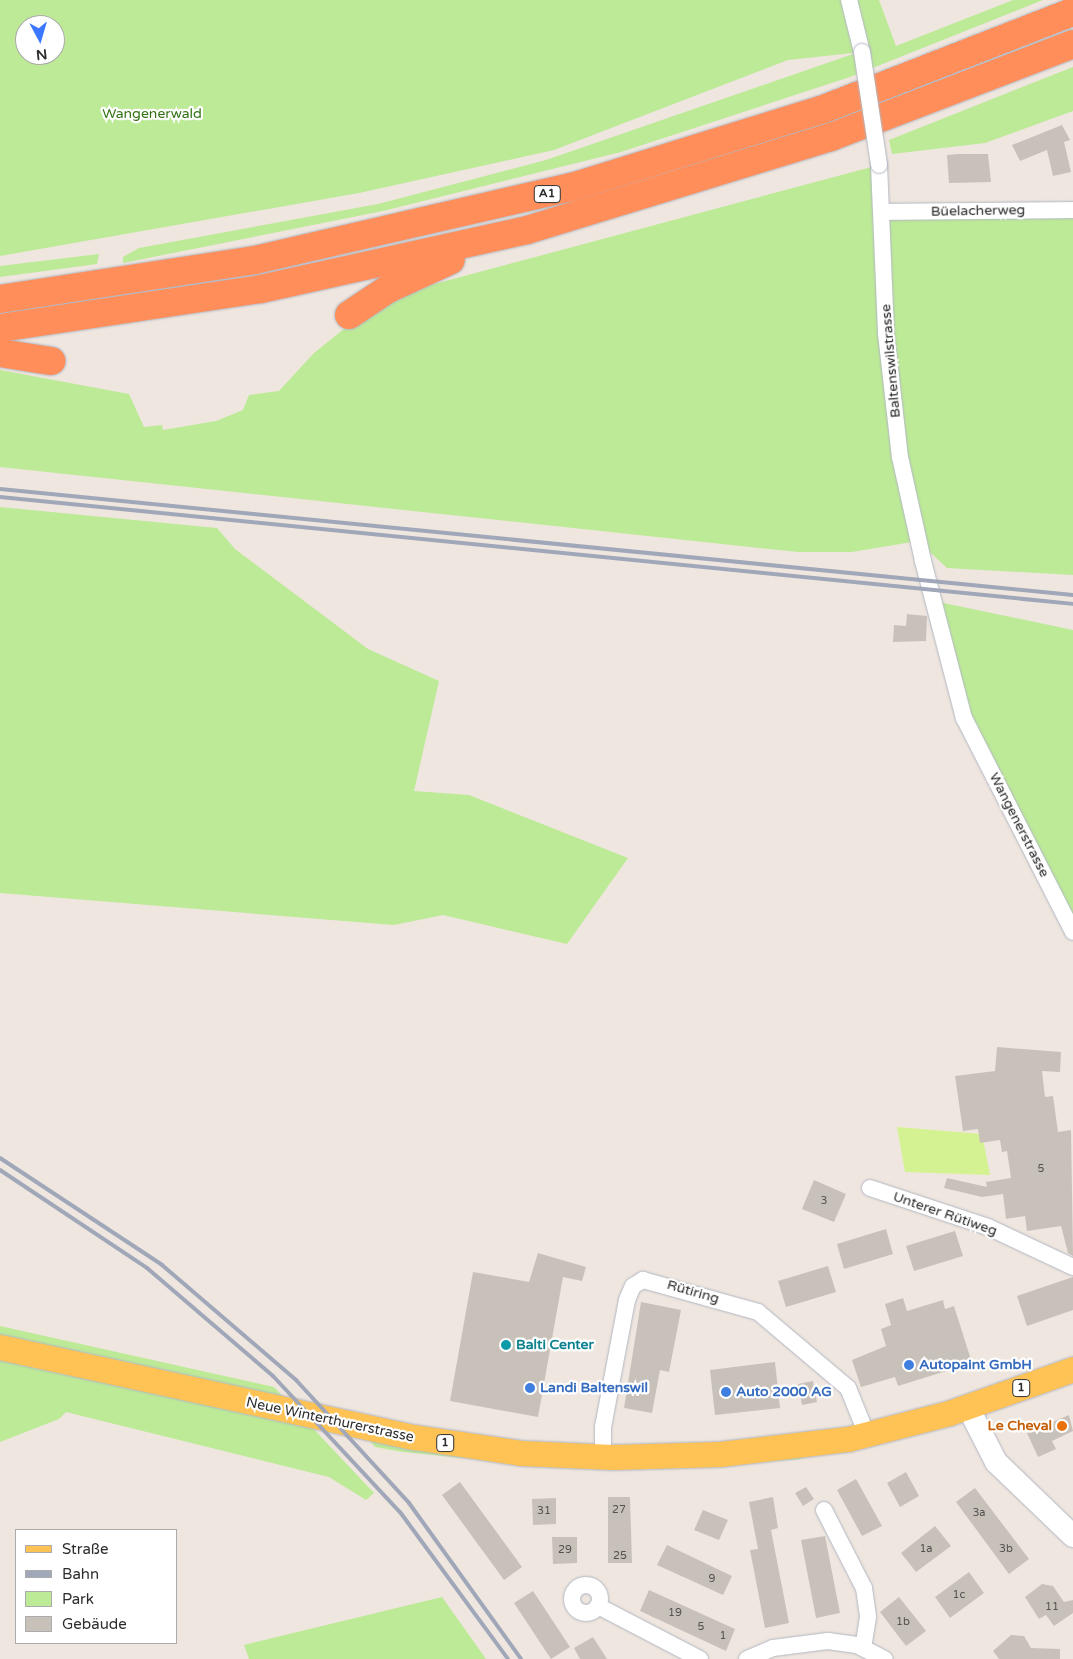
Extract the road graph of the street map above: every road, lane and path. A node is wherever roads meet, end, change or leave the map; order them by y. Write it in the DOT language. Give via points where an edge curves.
graph roads {
  1 [pos="849,0"];
  2 [pos="1073,12"];
  3 [pos="1073,44"];
  4 [pos="1073,210"];
  5 [pos="883,212"];
  6 [pos="495,238"];
  7 [pos="0,299"];
  8 [pos="349,315"];
  9 [pos="0,328"];
  10 [pos="0,353"];
  11 [pos="51,362"];
  12 [pos="964,718"];
  13 [pos="1073,932"];
  14 [pos="870,1188"];
  15 [pos="1073,1267"];
  16 [pos="0,1347"];
  17 [pos="1073,1369"];
  18 [pos="968,1407"];
  19 [pos="867,1435"];
  20 [pos="603,1457"];
  21 [pos="824,1510"];
  22 [pos="1073,1536"];
  23 [pos="598,1606"];
  24 [pos="863,1648"];
  25 [pos="700,1659"];
  26 [pos="747,1659"];
  27 [pos="885,1659"];
  1 -- 5 [label="street, Baltenswilstrasse, bridge" via="862,52"];
  2 -- 7 [label="highway, A1" via="821,110 563,190 274,257"];
  3 -- 6 [label="highway, A1" via="904,111 755,163"];
  4 -- 5 [label="street, Büelacherweg"];
  5 -- 12 [label="street, Baltenswilstrasse" via="886,333 900,457"];
  6 -- 8 [label="highway, A1" via="388,289"];
  6 -- 9 [label="highway, A1" via="261,289"];
  10 -- 11 [label="highway"];
  12 -- 13 [label="street, Wangenerstrasse"];
  14 -- 15 [label="street, Unterer Rütiweg" via="988,1227"];
  16 -- 20 [label="main road, Neue Winterthurerstrasse / 1" via="414,1438 512,1452"];
  17 -- 18 [label="main road, Neue Winterthurerstrasse / 1"];
  18 -- 19 [label="main road, Neue Winterthurerstrasse / 1"];
  18 -- 22 [label="main road" via="996,1462"];
  19 -- 20 [label="main road, Neue Winterthurerstrasse / 1" via="747,1452"];
  19 -- 20 [label="street, Rütiring" via="848,1388 758,1312 643,1280 633,1286 627,1300 603,1427"];
  21 -- 24 [label="street" via="864,1588 868,1617"];
  23 -- 25 [label="street"];
  24 -- 26 [label="street" via="813,1642 766,1650"];
  24 -- 27 [label="street"];
}
